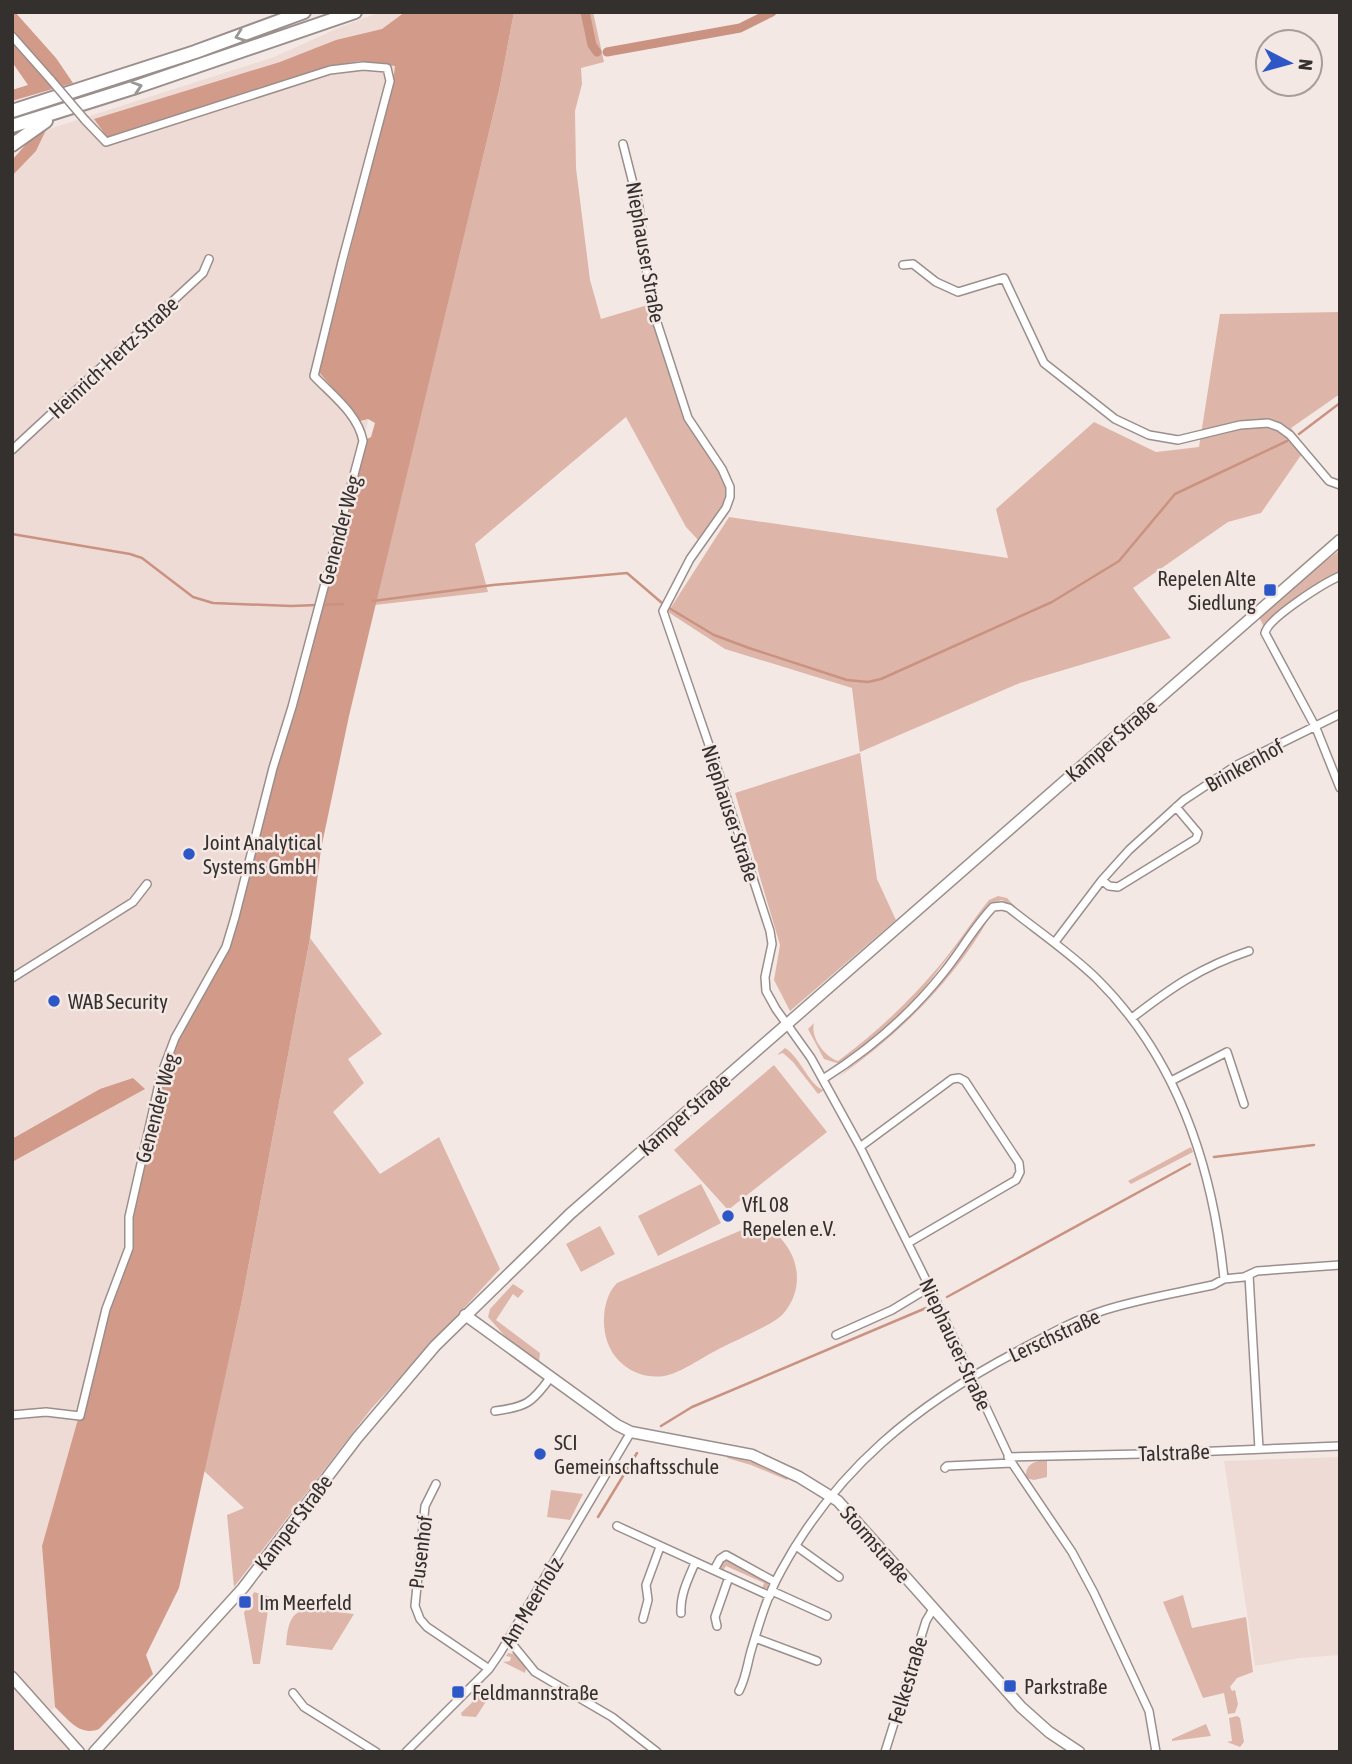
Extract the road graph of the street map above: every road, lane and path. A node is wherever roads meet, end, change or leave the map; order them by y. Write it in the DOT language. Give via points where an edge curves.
graph roads {
  1 [pos="304,12"];
  2 [pos="355,12"];
  3 [pos="12,36"];
  4 [pos="72,107"];
  5 [pos="12,111"];
  6 [pos="12,126"];
  7 [pos="623,144"];
  8 [pos="12,145"];
  9 [pos="209,259"];
  10 [pos="903,265"];
  11 [pos="12,450"];
  12 [pos="1340,485"];
  13 [pos="1340,540"];
  14 [pos="1340,576"];
  15 [pos="1340,714"];
  16 [pos="1316,728"];
  17 [pos="1340,788"];
  18 [pos="1176,807"];
  19 [pos="1102,880"];
  20 [pos="147,884"];
  21 [pos="1055,942"];
  22 [pos="1249,951"];
  23 [pos="12,978"];
  24 [pos="1132,1018"];
  25 [pos="787,1025"];
  26 [pos="823,1079"];
  27 [pos="1171,1082"];
  28 [pos="1244,1104"];
  29 [pos="860,1147"];
  30 [pos="908,1243"];
  31 [pos="1340,1265"];
  32 [pos="1249,1275"];
  33 [pos="1224,1279"];
  34 [pos="930,1287"];
  35 [pos="466,1315"];
  36 [pos="836,1335"];
  37 [pos="972,1376"];
  38 [pos="550,1378"];
  39 [pos="495,1411"];
  40 [pos="12,1415"];
  41 [pos="631,1432"];
  42 [pos="1340,1446"];
  43 [pos="1259,1449"];
  44 [pos="1010,1460"];
  45 [pos="944,1468"];
  46 [pos="436,1484"];
  47 [pos="830,1496"];
  48 [pos="617,1526"];
  49 [pos="796,1546"];
  50 [pos="660,1547"];
  51 [pos="695,1563"];
  52 [pos="714,1570"];
  53 [pos="729,1577"];
  54 [pos="839,1577"];
  55 [pos="775,1582"];
  56 [pos="771,1593"];
  57 [pos="933,1609"];
  58 [pos="681,1613"];
  59 [pos="827,1616"];
  60 [pos="643,1619"];
  61 [pos="717,1626"];
  62 [pos="755,1638"];
  63 [pos="509,1639"];
  64 [pos="817,1661"];
  65 [pos="489,1669"];
  66 [pos="12,1677"];
  67 [pos="739,1691"];
  68 [pos="293,1693"];
  69 [pos="79,1752"];
  70 [pos="94,1752"];
  71 [pos="376,1752"];
  72 [pos="406,1752"];
  73 [pos="657,1752"];
  74 [pos="885,1752"];
  75 [pos="1079,1752"];
  76 [pos="1156,1752"];
  1 -- 5 [label="highway, one-way"];
  4 -- 2 [label="highway, one-way"];
  3 -- 40 [label="street, Genender Weg, bridge" via="106,142 330,70 387,68 390,82 314,376 354,418 363,441 226,947 175,1038 161,1075 129,1217 129,1248 106,1309 80,1416"];
  4 -- 6 [label="highway"];
  4 -- 8 [label="highway"];
  7 -- 25 [label="street, Niephauser Straße" via="639,207 650,301 688,418 730,487 726,508 690,559 663,611 770,931 766,990"];
  9 -- 11 [label="street, Heinrich-Hertz-Straße" via="203,273"];
  10 -- 12 [label="street" via="913,264 958,292 1004,278 1044,363 1095,406 1133,429 1178,440 1268,423 1290,435 1329,481"];
  13 -- 25 [label="main road, Kamper Straße"];
  14 -- 16 [label="street" via="1265,629"];
  15 -- 16 [label="street, Brinkenhof"];
  16 -- 17 [label="street"];
  16 -- 18 [label="street, Brinkenhof" via="1237,765"];
  18 -- 19 [label="street, Brinkenhof"];
  18 -- 19 [label="street" via="1198,833 1196,839 1118,887"];
  19 -- 21 [label="street, Brinkenhof"];
  20 -- 23 [label="street" via="132,902"];
  21 -- 24 [label="street" via="1094,975"];
  21 -- 26 [label="street" via="1009,908 993,908 899,1022"];
  22 -- 24 [label="street" via="1187,977"];
  24 -- 27 [label="street"];
  25 -- 26 [label="street, Niephauser Straße"];
  25 -- 35 [label="main road, Kamper Straße" via="570,1214"];
  26 -- 29 [label="street, Niephauser Straße"];
  27 -- 28 [label="street" via="1227,1052"];
  27 -- 33 [label="street" via="1207,1175"];
  29 -- 30 [label="street, Niephauser Straße"];
  29 -- 30 [label="street" via="959,1078 992,1118 1019,1163 1016,1180"];
  30 -- 34 [label="street, Niephauser Straße"];
  31 -- 32 [label="street, Lerschstraße"];
  32 -- 33 [label="street, Lerschstraße"];
  32 -- 43 [label="street"];
  33 -- 37 [label="street, Lerschstraße" via="1092,1315"];
  34 -- 36 [label="street"];
  34 -- 37 [label="street, Niephauser Straße"];
  35 -- 38 [label="main road, Stormstraße"];
  35 -- 70 [label="main road, Kamper Straße" via="357,1438 229,1606"];
  37 -- 44 [label="street, Niephauser Straße"];
  37 -- 47 [label="street, Lerschstraße" via="905,1423"];
  38 -- 39 [label="street" via="525,1405"];
  38 -- 41 [label="main road, Stormstraße"];
  41 -- 47 [label="main road, Stormstraße" via="752,1455"];
  41 -- 63 [label="street, Am Meerholz"];
  42 -- 43 [label="street, Talstraße"];
  43 -- 44 [label="street, Talstraße"];
  44 -- 45 [label="street"];
  44 -- 76 [label="street, Niephauser Straße" via="1094,1593 1149,1711"];
  46 -- 65 [label="street, Pusenhof" via="425,1506 415,1606 427,1627"];
  47 -- 49 [label="street, Lerschstraße"];
  47 -- 57 [label="main road, Stormstraße"];
  48 -- 50 [label="street"];
  49 -- 54 [label="street"];
  49 -- 55 [label="street, Lerschstraße"];
  50 -- 51 [label="street"];
  50 -- 60 [label="street" via="646,1585"];
  51 -- 52 [label="street"];
  51 -- 58 [label="street"];
  52 -- 53 [label="street"];
  52 -- 55 [label="street" via="726,1555"];
  53 -- 56 [label="street"];
  53 -- 61 [label="street" via="715,1618"];
  55 -- 56 [label="street, Lerschstraße"];
  56 -- 59 [label="street"];
  56 -- 62 [label="street, Lerschstraße"];
  57 -- 74 [label="street, Felkestraße"];
  57 -- 75 [label="main road, Stormstraße" via="1021,1707"];
  62 -- 64 [label="street"];
  62 -- 67 [label="street, Lerschstraße"];
  63 -- 65 [label="street, Am Meerholz"];
  63 -- 73 [label="street" via="536,1672 612,1717"];
  65 -- 72 [label="street, Am Meerholz"];
  66 -- 69 [label="main road"];
  68 -- 71 [label="street" via="304,1707"];
}
